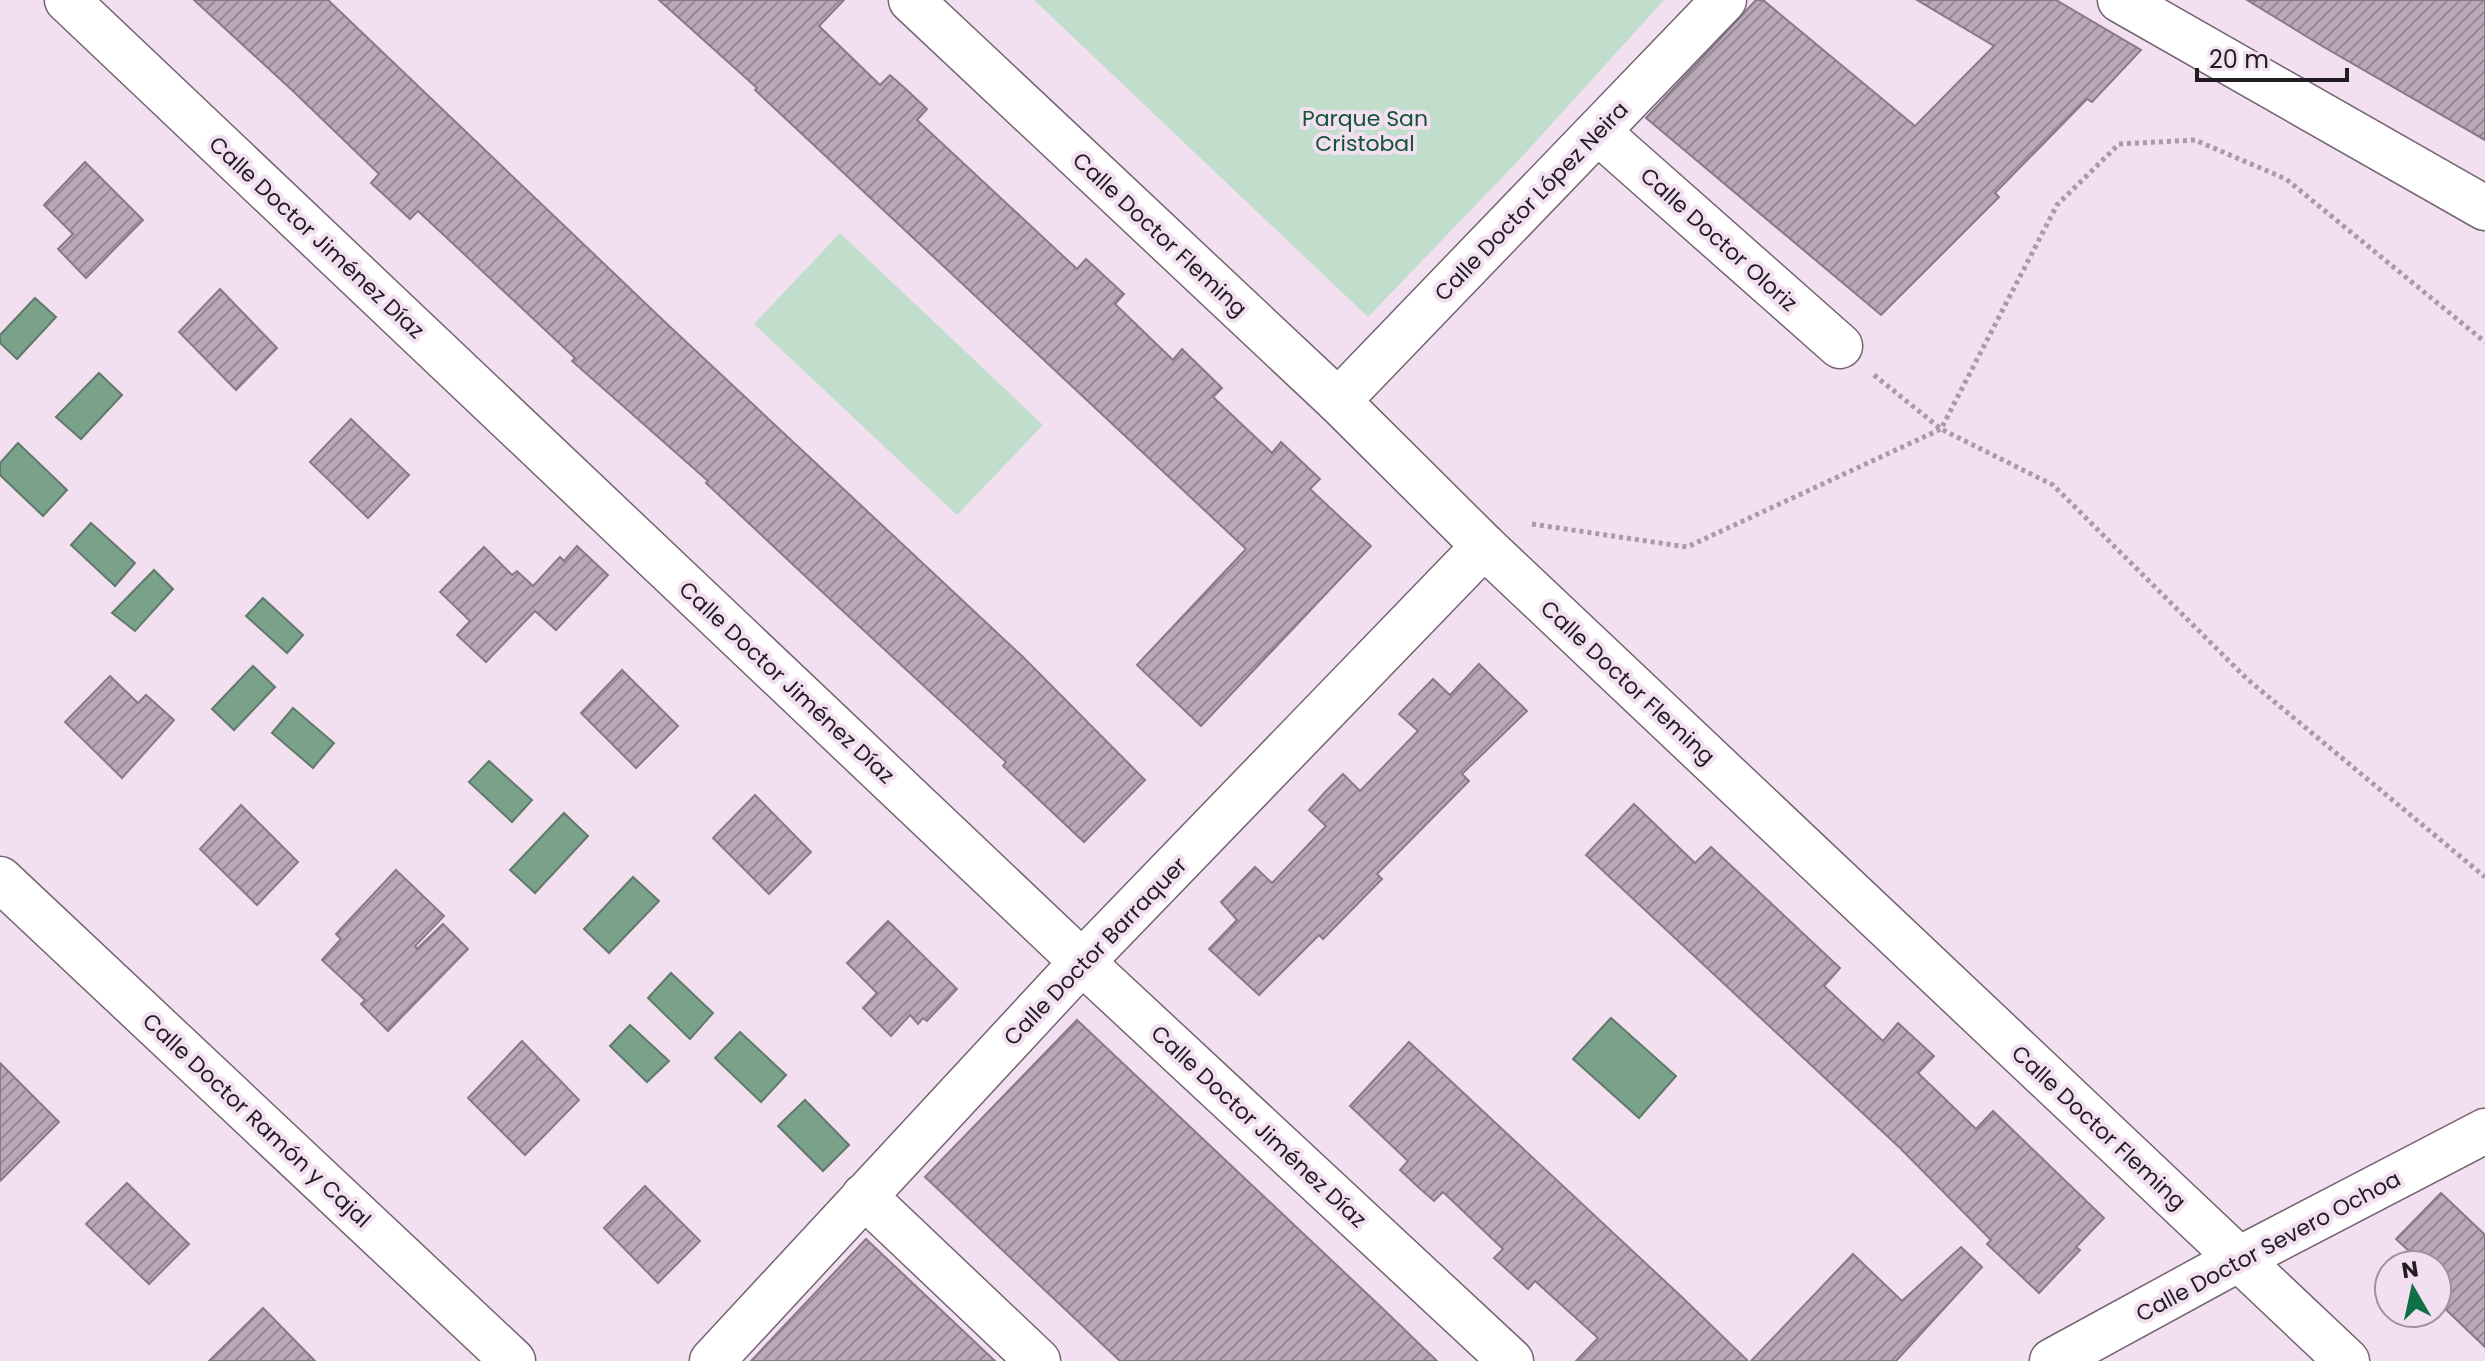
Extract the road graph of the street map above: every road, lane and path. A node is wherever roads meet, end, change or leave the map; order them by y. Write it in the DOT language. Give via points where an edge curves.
graph roads {
  1 [pos="67,0"];
  2 [pos="911,0"];
  3 [pos="1724,0"];
  4 [pos="2120,0"];
  5 [pos="1598,132"];
  6 [pos="2485,208"];
  7 [pos="2485,342"];
  8 [pos="1840,346"];
  9 [pos="1338,401"];
  10 [pos="1941,429"];
  11 [pos="1484,546"];
  12 [pos="2485,877"];
  13 [pos="0,879"];
  14 [pos="1082,962"];
  15 [pos="2485,1131"];
  16 [pos="864,1196"];
  17 [pos="2239,1259"];
  18 [pos="513,1361"];
  19 [pos="712,1361"];
  20 [pos="1038,1361"];
  21 [pos="1511,1361"];
  22 [pos="2052,1361"];
  23 [pos="2347,1361"];
  1 -- 14 [label="street, Calle Doctor Jiménez Díaz"];
  2 -- 9 [label="street, Calle Doctor Fleming"];
  3 -- 5 [label="street, Calle Doctor López Neira"];
  4 -- 6 [label="street"];
  5 -- 8 [label="street, Calle Doctor Oloriz"];
  5 -- 9 [label="street, Calle Doctor López Neira"];
  7 -- 10 [label="path" via="2286,179 2195,140 2119,144 2057,205"];
  8 -- 10 [label="path"];
  9 -- 11 [label="street, Calle Doctor Fleming"];
  10 -- 11 [label="path" via="1687,547 1512,521"];
  10 -- 12 [label="path" via="2053,485 2247,679"];
  11 -- 14 [label="street, Calle Doctor Barraquer"];
  11 -- 17 [label="street, Calle Doctor Fleming"];
  13 -- 18 [label="street, Calle Doctor Ramón y Cajal"];
  14 -- 16 [label="street, Calle Doctor Barraquer"];
  14 -- 21 [label="street, Calle Doctor Jiménez Díaz"];
  15 -- 17 [label="street, Calle Doctor Severo Ochoa"];
  16 -- 19 [label="street, Calle Doctor Barraquer"];
  16 -- 20 [label="street"];
  17 -- 22 [label="street, Calle Doctor Severo Ochoa"];
  17 -- 23 [label="street, Calle Doctor Fleming"];
}
